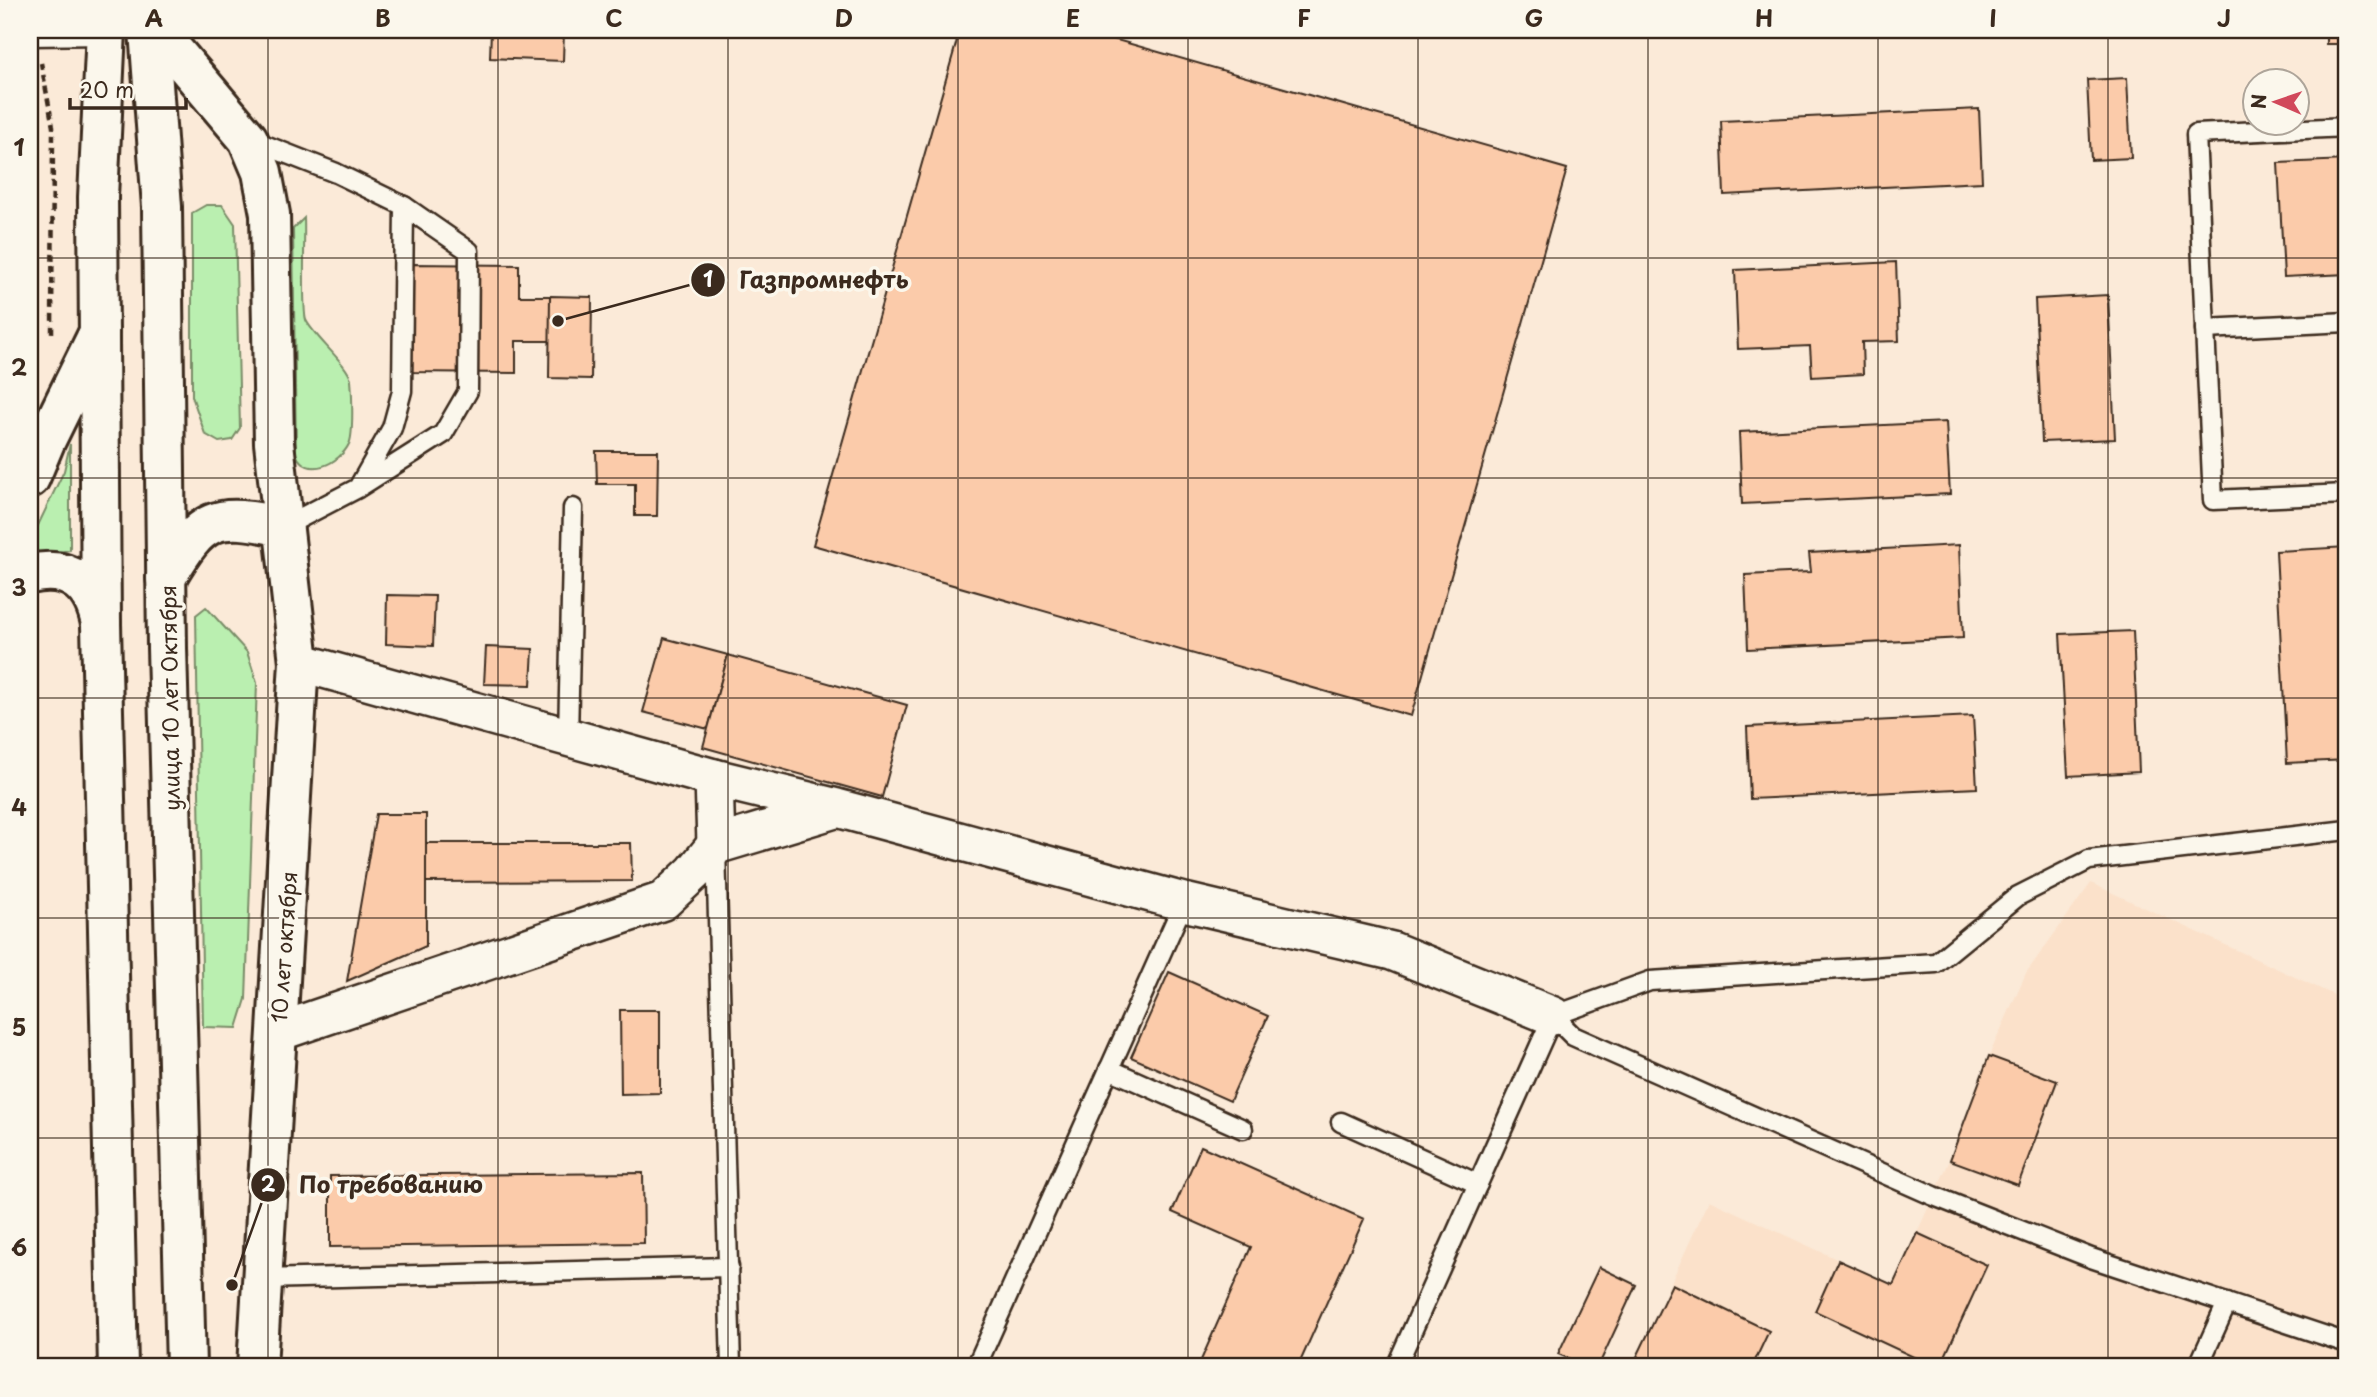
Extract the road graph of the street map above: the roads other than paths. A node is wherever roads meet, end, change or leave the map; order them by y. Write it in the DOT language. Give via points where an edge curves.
graph roads {
  1 [pos="149,30"];
  2 [pos="156,30"];
  3 [pos="106,33"];
  4 [pos="33,36"];
  5 [pos="2347,127"];
  6 [pos="248,139"];
  7 [pos="404,206"];
  8 [pos="2347,322"];
  9 [pos="2205,329"];
  10 [pos="99,332"];
  11 [pos="30,478"];
  12 [pos="358,488"];
  13 [pos="2347,494"];
  14 [pos="573,508"];
  15 [pos="283,527"];
  16 [pos="30,574"];
  17 [pos="166,578"];
  18 [pos="100,624"];
  19 [pos="299,662"];
  20 [pos="568,737"];
  21 [pos="714,778"];
  22 [pos="837,808"];
  23 [pos="2347,831"];
  24 [pos="716,845"];
  25 [pos="1184,902"];
  26 [pos="1553,1016"];
  27 [pos="278,1031"];
  28 [pos="1109,1069"];
  29 [pos="1341,1122"];
  30 [pos="1243,1129"];
  31 [pos="1478,1184"];
  32 [pos="729,1267"];
  33 [pos="262,1279"];
  34 [pos="2227,1303"];
  35 [pos="2347,1343"];
  36 [pos="118,1367"];
  37 [pos="186,1367"];
  38 [pos="257,1367"];
  39 [pos="731,1367"];
  40 [pos="976,1367"];
  41 [pos="1396,1367"];
  42 [pos="2198,1367"];
  1 -- 17 [label="main road, улица 10 лет Октября" via="162,207"];
  2 -- 6 [label="main road, 10 лет октября"];
  3 -- 4 [label="lane"];
  3 -- 10 [label="main road" via="98,197"];
  5 -- 9 [label="lane" via="2196,134"];
  6 -- 7 [label="lane"];
  6 -- 15 [label="main road, 10 лет октября" via="262,172 270,214 274,443"];
  7 -- 12 [label="lane" via="402,391 392,428"];
  7 -- 12 [label="lane" via="468,251 468,391 443,434"];
  8 -- 9 [label="lane"];
  9 -- 13 [label="lane" via="2213,500"];
  10 -- 11 [label="main road"];
  10 -- 18 [label="main road"];
  12 -- 15 [label="lane"];
  14 -- 20 [label="lane"];
  15 -- 17 [label="main road" via="222,519 201,530"];
  15 -- 19 [label="main road, 10 лет октября"];
  16 -- 18 [label="main road" via="46,570 67,574 84,586 97,603"];
  17 -- 37 [label="main road, улица 10 лет Октября"];
  18 -- 36 [label="main road"];
  19 -- 20 [label="street"];
  19 -- 27 [label="main road, 10 лет октября"];
  20 -- 21 [label="street"];
  21 -- 22 [label="street"];
  21 -- 24 [label="street"];
  22 -- 24 [label="street"];
  22 -- 25 [label="street"];
  23 -- 26 [label="lane" via="2089,860 2018,896 1936,963 1650,981"];
  24 -- 27 [label="street" via="663,901"];
  24 -- 32 [label="lane"];
  25 -- 26 [label="street" via="1392,951"];
  25 -- 28 [label="lane"];
  26 -- 31 [label="lane"];
  26 -- 34 [label="lane" via="1573,1036 1934,1196 2091,1258"];
  27 -- 33 [label="main road, 10 лет октября"];
  28 -- 30 [label="lane"];
  28 -- 40 [label="lane"];
  29 -- 31 [label="lane"];
  31 -- 41 [label="lane"];
  32 -- 33 [label="lane"];
  32 -- 39 [label="lane"];
  33 -- 38 [label="main road, 10 лет октября"];
  34 -- 35 [label="lane"];
  34 -- 42 [label="lane"];
}
